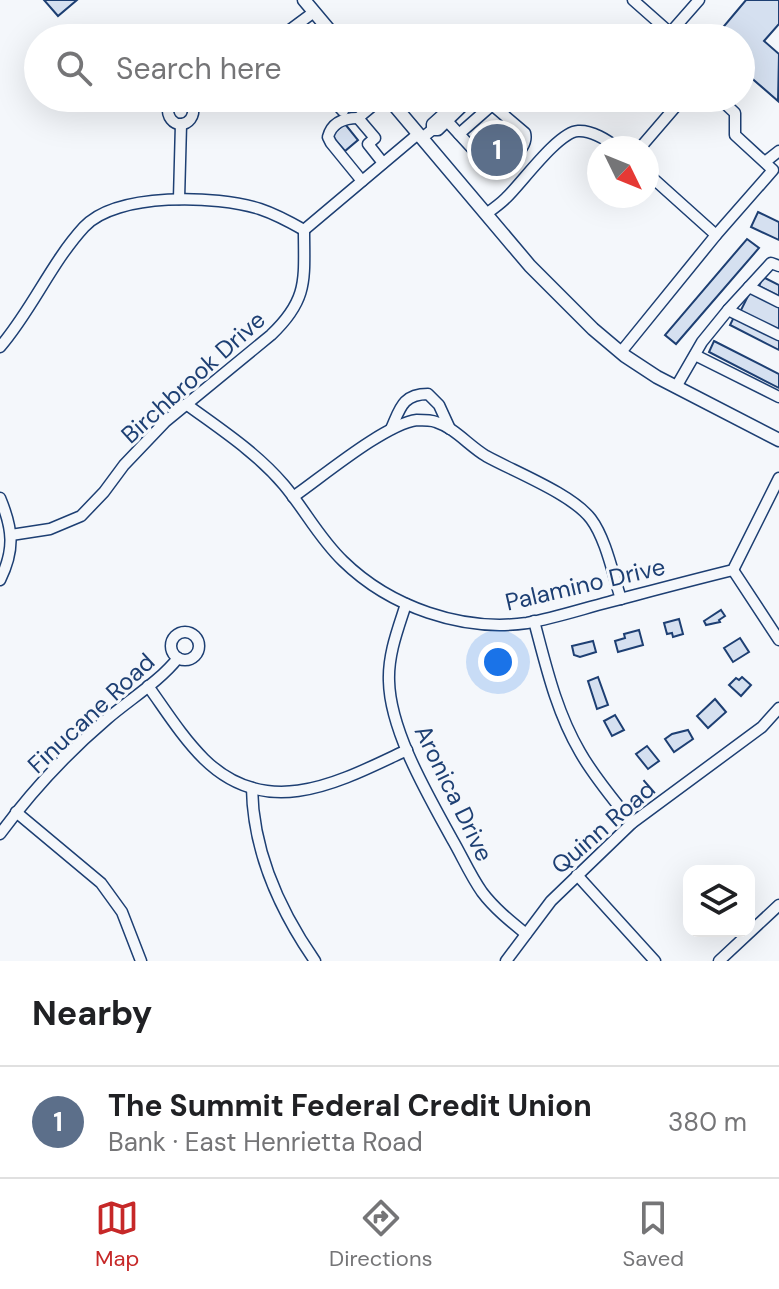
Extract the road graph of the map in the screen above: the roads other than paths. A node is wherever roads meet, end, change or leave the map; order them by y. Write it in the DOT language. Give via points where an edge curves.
graph roads {
  1 [pos="304,0"];
  2 [pos="633,0"];
  3 [pos="699,0"];
  4 [pos="314,12"];
  5 [pos="298,24"];
  6 [pos="324,24"];
  7 [pos="660,24"];
  8 [pos="678,24"];
  9 [pos="167,112"];
  10 [pos="194,112"];
  11 [pos="367,112"];
  12 [pos="402,112"];
  13 [pos="445,112"];
  14 [pos="458,112"];
  15 [pos="479,112"];
  16 [pos="500,112"];
  17 [pos="671,112"];
  18 [pos="734,112"];
  19 [pos="358,118"];
  20 [pos="448,122"];
  21 [pos="181,124"];
  22 [pos="424,134"];
  23 [pos="459,134"];
  24 [pos="597,136"];
  25 [pos="650,136"];
  26 [pos="779,151"];
  27 [pos="765,162"];
  28 [pos="383,163"];
  29 [pos="362,181"];
  30 [pos="659,184"];
  31 [pos="179,199"];
  32 [pos="486,214"];
  33 [pos="304,230"];
  34 [pos="716,235"];
  35 [pos="779,266"];
  36 [pos="749,287"];
  37 [pos="779,302"];
  38 [pos="728,310"];
  39 [pos="779,335"];
  40 [pos="0,347"];
  41 [pos="621,352"];
  42 [pos="695,355"];
  43 [pos="676,387"];
  44 [pos="779,397"];
  45 [pos="186,404"];
  46 [pos="391,429"];
  47 [pos="450,429"];
  48 [pos="779,440"];
  49 [pos="779,478"];
  50 [pos="293,497"];
  51 [pos="0,498"];
  52 [pos="11,535"];
  53 [pos="733,570"];
  54 [pos="0,580"];
  55 [pos="621,599"];
  56 [pos="406,604"];
  57 [pos="534,621"];
  58 [pos="779,640"];
  59 [pos="178,658"];
  60 [pos="148,686"];
  61 [pos="779,708"];
  62 [pos="407,750"];
  63 [pos="252,788"];
  64 [pos="16,812"];
  65 [pos="632,823"];
  66 [pos="0,834"];
  67 [pos="577,875"];
  68 [pos="779,905"];
  69 [pos="526,934"];
  70 [pos="141,961"];
  71 [pos="315,961"];
  72 [pos="506,961"];
  73 [pos="655,961"];
  74 [pos="719,961"];
  1 -- 4 [label="main road"];
  2 -- 7 [label="street"];
  3 -- 8 [label="street"];
  4 -- 5 [label="street"];
  4 -- 6 [label="main road"];
  9 -- 21 [label="street"];
  10 -- 21 [label="street"];
  11 -- 19 [label="street"];
  12 -- 22 [label="main road"];
  13 -- 22 [label="street"];
  14 -- 20 [label="street"];
  15 -- 23 [label="street"];
  16 -- 23 [label="street" via="526,136 519,152 495,172"];
  17 -- 25 [label="street"];
  18 -- 27 [label="street" via="735,135"];
  19 -- 28 [label="street" via="375,138 368,144"];
  19 -- 29 [label="street" via="345,118 328,137"];
  20 -- 22 [label="street"];
  20 -- 23 [label="street"];
  21 -- 31 [label="street"];
  22 -- 28 [label="street"];
  22 -- 32 [label="main road"];
  24 -- 32 [label="street" via="571,132"];
  26 -- 27 [label="street"];
  27 -- 34 [label="street" via="773,170"];
  28 -- 29 [label="street"];
  29 -- 33 [label="street"];
  30 -- 34 [label="street"];
  31 -- 33 [label="street" via="246,205"];
  31 -- 40 [label="street" via="118,206 92,220"];
  32 -- 41 [label="main road" via="561,298"];
  33 -- 45 [label="street, Birchbrook Drive" via="302,289 287,320"];
  34 -- 41 [label="street"];
  35 -- 36 [label="street" via="771,263"];
  36 -- 37 [label="street"];
  36 -- 38 [label="street"];
  38 -- 39 [label="street"];
  38 -- 42 [label="street"];
  41 -- 43 [label="main road"];
  42 -- 43 [label="street"];
  42 -- 44 [label="street"];
  43 -- 48 [label="main road"];
  45 -- 50 [label="street, Palamino Drive" via="259,459"];
  45 -- 52 [label="street, Birchbrook Drive" via="81,516 50,529"];
  46 -- 47 [label="street" via="418,420"];
  46 -- 47 [label="street" via="406,400 415,394 428,394"];
  46 -- 50 [label="street"];
  47 -- 55 [label="street" via="590,518"];
  49 -- 53 [label="street"];
  50 -- 56 [label="street, Palamino Drive" via="343,561"];
  51 -- 52 [label="street"];
  52 -- 54 [label="street"];
  53 -- 55 [label="street, Palamino Drive"];
  53 -- 58 [label="street"];
  55 -- 57 [label="street, Palamino Drive"];
  56 -- 57 [label="street, Palamino Drive" via="487,624"];
  56 -- 62 [label="street, Aronica Drive" via="390,659 389,683"];
  57 -- 65 [label="street" via="569,731"];
  59 -- 60 [label="street, Finucane Road"];
  60 -- 63 [label="street" via="205,759"];
  60 -- 64 [label="street, Finucane Road" via="90,733"];
  61 -- 65 [label="street, Quinn Road" via="762,727"];
  62 -- 63 [label="street" via="315,789"];
  62 -- 69 [label="street, Aronica Drive" via="473,878"];
  63 -- 71 [label="street" via="257,838 271,883"];
  64 -- 66 [label="street, Finucane Road"];
  64 -- 70 [label="street" via="101,883 122,912"];
  65 -- 67 [label="street, Quinn Road"];
  67 -- 69 [label="street, Quinn Road"];
  67 -- 73 [label="street"];
  68 -- 74 [label="street"];
  69 -- 72 [label="street, Quinn Road"];
}
